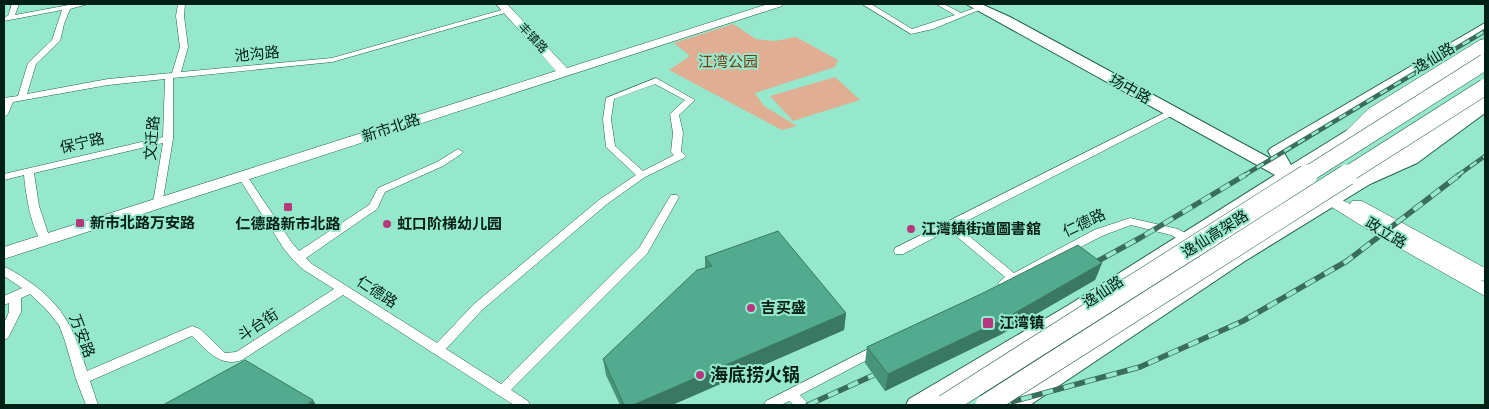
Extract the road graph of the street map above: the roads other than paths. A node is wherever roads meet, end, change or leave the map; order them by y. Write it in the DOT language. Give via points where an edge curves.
graph roads {
  1 [pos="15,4"];
  2 [pos="84,4"];
  3 [pos="180,4"];
  4 [pos="778,4"];
  5 [pos="866,4"];
  6 [pos="939,4"];
  7 [pos="979,5"];
  8 [pos="67,7"];
  9 [pos="504,7"];
  10 [pos="960,15"];
  11 [pos="7,18"];
  12 [pos="1485,27"];
  13 [pos="1485,43"];
  14 [pos="1485,52"];
  15 [pos="1485,62"];
  16 [pos="565,73"];
  17 [pos="172,75"];
  18 [pos="1485,87"];
  19 [pos="22,97"];
  20 [pos="1485,97"];
  21 [pos="6,101"];
  22 [pos="1485,106"];
  23 [pos="1172,112"];
  24 [pos="4,114"];
  25 [pos="1352,135"];
  26 [pos="168,139"];
  27 [pos="458,152"];
  28 [pos="1289,169"];
  29 [pos="30,172"];
  30 [pos="242,175"];
  31 [pos="642,175"];
  32 [pos="4,177"];
  33 [pos="1364,180"];
  34 [pos="674,197"];
  35 [pos="1336,198"];
  36 [pos="158,203"];
  37 [pos="950,225"];
  38 [pos="1185,238"];
  39 [pos="45,239"];
  40 [pos="899,251"];
  41 [pos="4,253"];
  42 [pos="298,258"];
  43 [pos="1228,264"];
  44 [pos="4,271"];
  45 [pos="1485,275"];
  46 [pos="1013,278"];
  47 [pos="996,287"];
  48 [pos="29,289"];
  49 [pos="343,289"];
  50 [pos="1485,290"];
  51 [pos="9,299"];
  52 [pos="4,335"];
  53 [pos="885,346"];
  54 [pos="438,350"];
  55 [pos="82,379"];
  56 [pos="502,392"];
  57 [pos="792,395"];
  58 [pos="92,405"];
  59 [pos="524,405"];
  60 [pos="770,405"];
  61 [pos="802,405"];
  62 [pos="916,405"];
  63 [pos="945,405"];
  64 [pos="986,405"];
  65 [pos="1014,405"];
  1 -- 11 [label="street"];
  2 -- 8 [label="street"];
  3 -- 17 [label="street, 文迁路" via="184,47"];
  4 -- 16 [label="street, 新市北路"];
  5 -- 10 [label="street" via="911,32"];
  6 -- 10 [label="street"];
  7 -- 10 [label="street"];
  7 -- 23 [label="main road, 场中路"];
  7 -- 28 [label="main road, 场中路"];
  8 -- 11 [label="street"];
  8 -- 19 [label="street" via="56,41 32,63"];
  9 -- 16 [label="street, 丰镇路"];
  9 -- 17 [label="street, 池沟路" via="332,60"];
  12 -- 28 [label="main road, 逸仙路" via="1276,151"];
  13 -- 25 [label="highway" via="1374,112"];
  14 -- 25 [label="main road, 逸仙路"];
  15 -- 63 [label="highway, 逸仙高架路, bridge"];
  16 -- 30 [label="street, 新市北路"];
  17 -- 19 [label="street, 池沟路"];
  17 -- 26 [label="street, 文迁路"];
  18 -- 33 [label="main road" via="1372,165"];
  18 -- 64 [label="highway, 逸仙高架路, bridge"];
  19 -- 21 [label="street, 池沟路"];
  20 -- 33 [label="highway"];
  21 -- 24 [label="street"];
  22 -- 33 [label="main road" via="1412,160"];
  23 -- 28 [label="main road, 场中路"];
  23 -- 37 [label="street"];
  25 -- 28 [label="main road, 逸仙路"];
  26 -- 29 [label="street, 保宁路"];
  26 -- 36 [label="street, 文迁路"];
  27 -- 42 [label="street" via="440,164 380,190 373,207"];
  28 -- 35 [label="main road, 政立路"];
  28 -- 38 [label="main road, 逸仙路"];
  29 -- 32 [label="street, 保宁路"];
  29 -- 39 [label="street" via="34,213"];
  30 -- 36 [label="street, 新市北路"];
  30 -- 42 [label="street, 仁德路"];
  31 -- 31 [label="street" via="681,156 676,152 678,133 674,114 691,100 656,81 610,98 607,119 611,147"];
  31 -- 54 [label="street" via="603,202 478,307"];
  33 -- 35 [label="main road"];
  34 -- 56 [label="street" via="643,251"];
  35 -- 43 [label="main road"];
  35 -- 45 [label="street, 政立路"];
  35 -- 50 [label="street, 政立路" via="1383,232"];
  36 -- 39 [label="street, 新市北路"];
  37 -- 40 [label="street"];
  37 -- 46 [label="street"];
  38 -- 43 [label="street, 仁德路"];
  38 -- 46 [label="street, 仁德路" via="1130,221 1098,233"];
  38 -- 62 [label="main road, 逸仙路" via="1074,311"];
  39 -- 41 [label="street, 新市北路"];
  42 -- 49 [label="street, 仁德路"];
  43 -- 65 [label="main road"];
  44 -- 48 [label="street, 万安路"];
  46 -- 47 [label="street, 仁德路"];
  48 -- 51 [label="street"];
  48 -- 55 [label="street, 万安路" via="50,305 68,331"];
  49 -- 54 [label="street, 仁德路"];
  49 -- 55 [label="street, 斗台街" via="238,357 221,356 196,332 192,332"];
  51 -- 52 [label="street" via="15,312"];
  53 -- 57 [label="street"];
  54 -- 56 [label="street, 仁德路"];
  55 -- 58 [label="street, 万安路"];
  56 -- 59 [label="street, 仁德路"];
  57 -- 60 [label="street"];
  57 -- 61 [label="street"];
}
